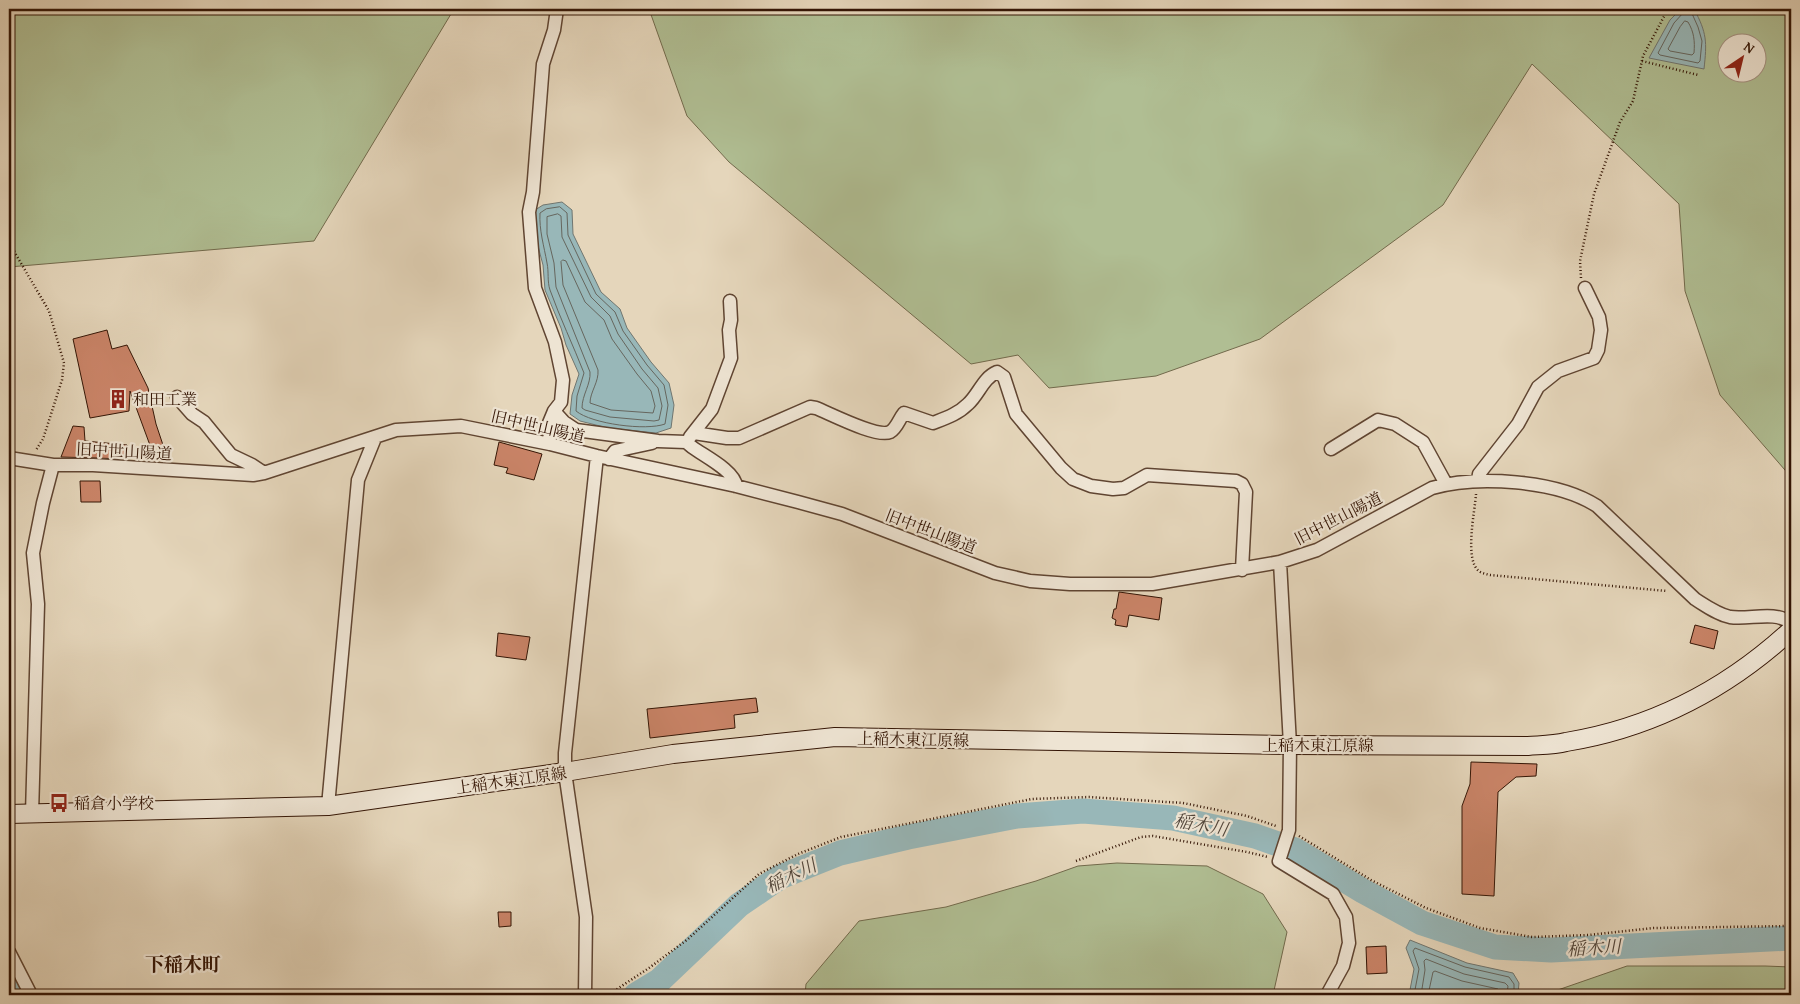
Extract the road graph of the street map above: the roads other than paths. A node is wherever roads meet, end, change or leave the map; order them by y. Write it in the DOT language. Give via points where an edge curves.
graph roads {
  1 [pos="557,9"];
  2 [pos="1584,288"];
  3 [pos="730,301"];
  4 [pos="177,397"];
  5 [pos="554,411"];
  6 [pos="690,437"];
  7 [pos="375,438"];
  8 [pos="658,441"];
  9 [pos="550,444"];
  10 [pos="1331,449"];
  11 [pos="603,457"];
  12 [pos="15,460"];
  13 [pos="53,464"];
  14 [pos="264,473"];
  15 [pos="1478,480"];
  16 [pos="1446,484"];
  17 [pos="736,486"];
  18 [pos="1280,562"];
  19 [pos="1242,570"];
  20 [pos="1791,623"];
  21 [pos="1791,630"];
  22 [pos="1290,745"];
  23 [pos="566,772"];
  24 [pos="328,806"];
  25 [pos="9,814"];
  26 [pos="32,814"];
  27 [pos="9,952"];
  28 [pos="31,995"];
  29 [pos="585,995"];
  30 [pos="1327,995"];
  1 -- 5 [label="street" via="543,64 529,212 535,288 555,342 563,380 561,402"];
  2 -- 15 [label="street" via="1599,317 1601,330 1594,358 1558,372 1538,387 1518,424 1479,474"];
  3 -- 6 [label="street" via="731,358 712,409"];
  4 -- 14 [label="street" via="204,422 231,455"];
  5 -- 8 [label="street" via="576,430"];
  5 -- 9 [label="street" via="549,424"];
  6 -- 8 [label="street"];
  6 -- 17 [label="street" via="731,474"];
  6 -- 19 [label="street" via="739,438 810,407 864,428 887,433 893,431 904,413 933,423 952,416 968,404 990,375 997,372 1004,376 1016,414 1074,479 1090,486 1113,489 1124,488 1146,475 1242,484 1246,492"];
  7 -- 9 [label="street, 旧中世山陽道" via="396,430 461,426"];
  7 -- 14 [label="street, 旧中世山陽道"];
  7 -- 24 [label="street" via="358,480"];
  8 -- 11 [label="street"];
  9 -- 11 [label="street, 旧中世山陽道"];
  10 -- 16 [label="street" via="1378,420 1395,424 1423,442"];
  11 -- 17 [label="street, 旧中世山陽道"];
  11 -- 23 [label="street" via="565,752"];
  12 -- 13 [label="street, 旧中世山陽道"];
  13 -- 14 [label="street, 旧中世山陽道" via="244,475"];
  13 -- 26 [label="street" via="33,553 38,604"];
  15 -- 16 [label="street, 旧中世山陽道"];
  15 -- 20 [label="street, 旧中世山陽道" via="1543,487 1584,498 1604,512 1695,599 1710,609 1728,616 1777,616"];
  16 -- 18 [label="street, 旧中世山陽道" via="1432,488 1317,550"];
  17 -- 19 [label="street, 旧中世山陽道" via="842,514 995,573 1030,580 1070,584 1152,584"];
  18 -- 19 [label="street, 旧中世山陽道"];
  18 -- 22 [label="street"];
  21 -- 22 [label="main road, 上稲木東江原線" via="1763,655 1704,695 1649,719 1566,743 1528,746"];
  22 -- 23 [label="main road, 上稲木東江原線" via="835,738 673,754"];
  22 -- 30 [label="street" via="1288,831 1279,859 1333,894 1346,917 1349,943 1343,966"];
  23 -- 24 [label="main road, 上稲木東江原線"];
  23 -- 29 [label="street" via="586,917"];
  24 -- 26 [label="main road, 上稲木東江原線"];
  25 -- 26 [label="main road, 上稲木東江原線"];
  27 -- 28 [label="street"];
}
